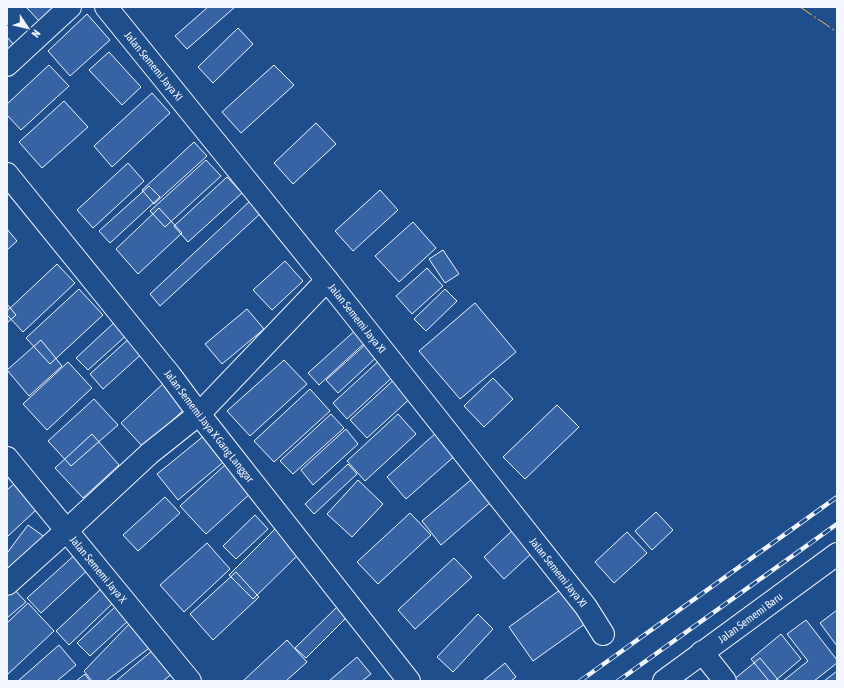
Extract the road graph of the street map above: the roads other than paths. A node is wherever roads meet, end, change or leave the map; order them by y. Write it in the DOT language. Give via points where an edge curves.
graph roads {
  1 [pos="70,7"];
  2 [pos="106,7"];
  3 [pos="7,64"];
  4 [pos="7,174"];
  5 [pos="327,280"];
  6 [pos="199,414"];
  7 [pos="7,458"];
  8 [pos="66,531"];
  9 [pos="837,554"];
  10 [pos="7,584"];
  11 [pos="603,634"];
  12 [pos="702,652"];
  13 [pos="190,681"];
  14 [pos="409,681"];
  15 [pos="664,681"];
  16 [pos="725,681"];
  1 -- 3 [label="street"];
  2 -- 5 [label="street, Jalan Sememi Jaya XI"];
  4 -- 6 [label="street, Jalan Sememi Jaya X Gang Langgar"];
  5 -- 6 [label="street"];
  5 -- 11 [label="street, Jalan Sememi Jaya XI" via="586,607"];
  6 -- 8 [label="street" via="150,454"];
  6 -- 14 [label="street, Jalan Sememi Jaya X Gang Langgar"];
  7 -- 8 [label="street, Jalan Sememi Jaya X"];
  8 -- 10 [label="street"];
  8 -- 13 [label="street, Jalan Sememi Jaya X"];
  9 -- 12 [label="street, Jalan Sememi Baru"];
  12 -- 15 [label="street, Jalan Sememi Baru"];
  12 -- 16 [label="street"];
}
